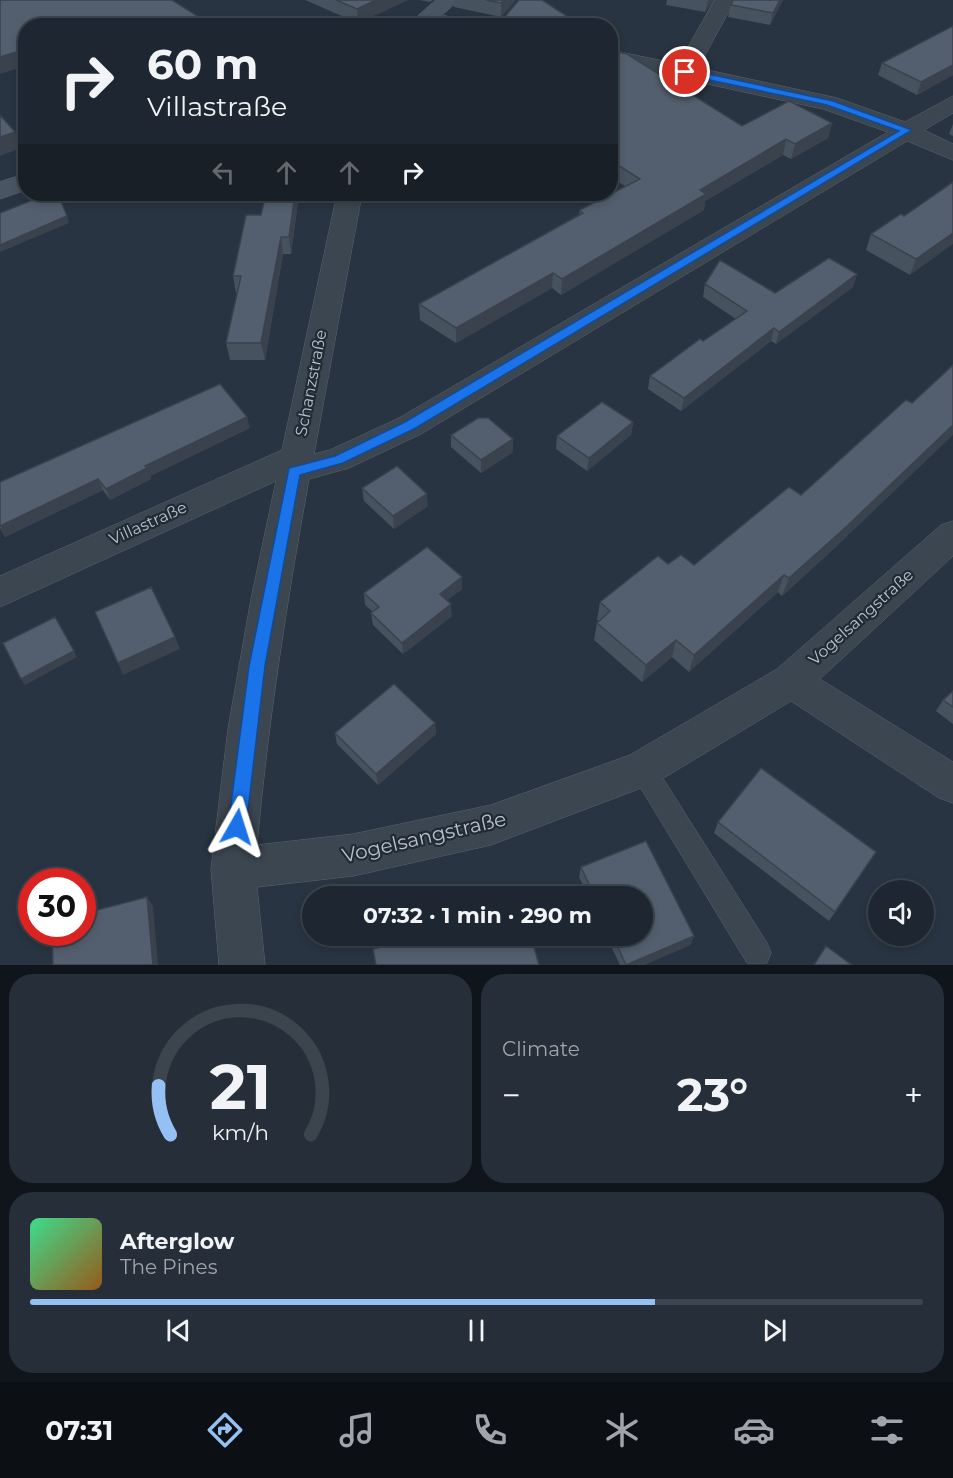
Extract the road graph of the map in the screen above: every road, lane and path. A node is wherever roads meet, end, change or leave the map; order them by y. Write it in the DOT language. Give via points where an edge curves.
graph roads {
  1 [pos="449,0"];
  2 [pos="725,0"];
  3 [pos="428,18"];
  4 [pos="618,58"];
  5 [pos="685,72"];
  6 [pos="953,103"];
  7 [pos="907,130"];
  8 [pos="953,153"];
  9 [pos="18,184"];
  10 [pos="0,191"];
  11 [pos="348,201"];
  12 [pos="295,464"];
  13 [pos="953,535"];
  14 [pos="0,592"];
  15 [pos="791,681"];
  16 [pos="643,769"];
  17 [pos="953,783"];
  18 [pos="233,868"];
  19 [pos="757,952"];
  20 [pos="242,965"];
  1 -- 3 [label="street"];
  2 -- 5 [label="street"];
  4 -- 5 [label="street"];
  5 -- 7 [label="street" via="829,103"];
  6 -- 7 [label="street, Villastraße"];
  7 -- 8 [label="street"];
  7 -- 12 [label="street, Villastraße" via="410,426 338,460"];
  9 -- 10 [label="street"];
  11 -- 12 [label="street, Schanzstraße"];
  12 -- 14 [label="street, Villastraße"];
  12 -- 18 [label="street, Schanzstraße" via="257,666"];
  13 -- 15 [label="street, Vogelsangstraße"];
  15 -- 16 [label="street, Vogelsangstraße"];
  15 -- 17 [label="street"];
  16 -- 18 [label="street, Vogelsangstraße" via="491,825 353,855"];
  16 -- 19 [label="lane"];
  18 -- 20 [label="street, Schanzstraße"];
}
